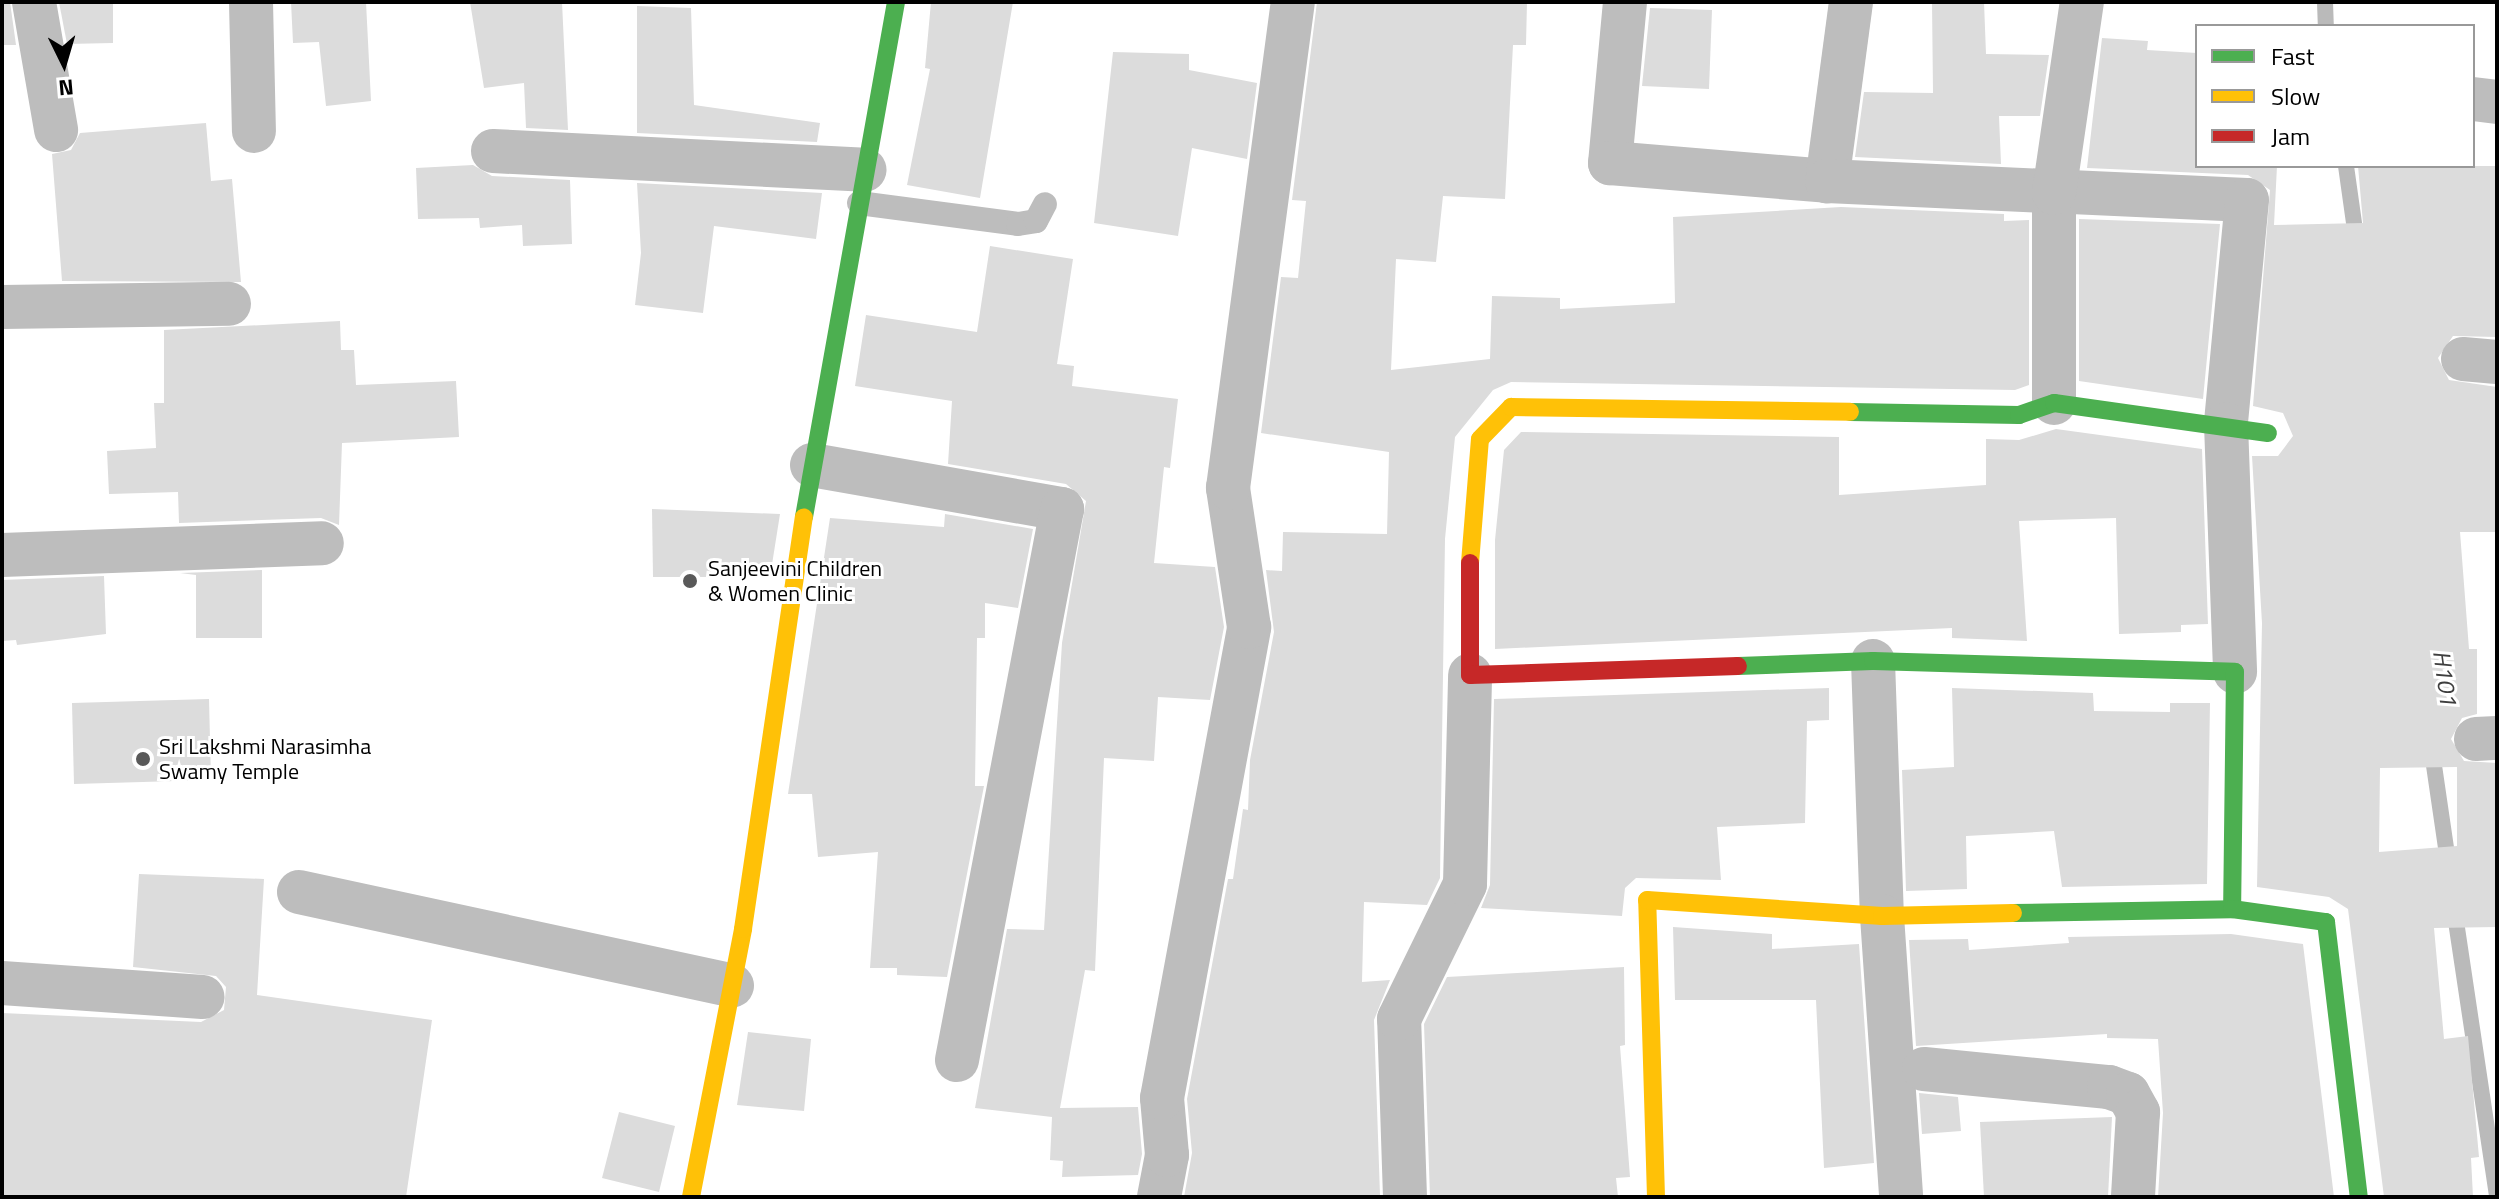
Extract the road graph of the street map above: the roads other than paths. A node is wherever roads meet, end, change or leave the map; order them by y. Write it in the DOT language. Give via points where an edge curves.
graph roads {
  1 [pos="34,2"];
  2 [pos="251,2"];
  3 [pos="896,2"];
  4 [pos="1293,2"];
  5 [pos="1625,2"];
  6 [pos="1851,2"];
  7 [pos="2082,2"];
  8 [pos="2475,99"];
  9 [pos="2497,102"];
  10 [pos="56,130"];
  11 [pos="254,131"];
  12 [pos="493,151"];
  13 [pos="1827,181"];
  14 [pos="862,187"];
  15 [pos="2054,193"];
  16 [pos="1045,204"];
  17 [pos="229,304"];
  18 [pos="2,307"];
  19 [pos="2054,403"];
  20 [pos="2226,424"];
  21 [pos="2268,433"];
  22 [pos="812,465"];
  23 [pos="322,543"];
  24 [pos="2,555"];
  25 [pos="1873,661"];
  26 [pos="2235,672"];
  27 [pos="1470,675"];
  28 [pos="299,892"];
  29 [pos="2232,909"];
  30 [pos="1882,916"];
  31 [pos="2,983"];
  32 [pos="732,986"];
  33 [pos="203,997"];
  34 [pos="957,1060"];
  35 [pos="1924,1069"];
  36 [pos="691,1197"];
  37 [pos="1159,1197"];
  38 [pos="1405,1197"];
  39 [pos="1656,1197"];
  40 [pos="1901,1197"];
  41 [pos="2133,1197"];
  42 [pos="2359,1197"];
  1 -- 10 [label="street"];
  2 -- 11 [label="street"];
  3 -- 14 [label="street"];
  4 -- 37 [label="street" via="1228,488 1249,627 1162,1098 1167,1155"];
  5 -- 13 [label="street" via="1610,163"];
  6 -- 13 [label="street"];
  7 -- 15 [label="street"];
  8 -- 9 [label="street"];
  12 -- 14 [label="street"];
  13 -- 15 [label="street"];
  14 -- 16 [label="lane" via="1018,224 1036,221"];
  14 -- 22 [label="street"];
  15 -- 19 [label="street"];
  15 -- 20 [label="street" via="2247,200"];
  17 -- 18 [label="street"];
  19 -- 20 [label="street"];
  19 -- 27 [label="street" via="2019,415 1511,407 1480,439 1470,539"];
  20 -- 21 [label="street"];
  20 -- 26 [label="street"];
  22 -- 32 [label="street"];
  22 -- 34 [label="street" via="1062,509"];
  23 -- 24 [label="street"];
  25 -- 26 [label="street"];
  25 -- 27 [label="street"];
  25 -- 30 [label="street"];
  26 -- 29 [label="street"];
  27 -- 38 [label="street" via="1465,884 1399,1019"];
  28 -- 32 [label="street"];
  29 -- 30 [label="street"];
  29 -- 42 [label="street" via="2326,922"];
  30 -- 39 [label="street" via="1647,900"];
  30 -- 40 [label="street"];
  31 -- 33 [label="street"];
  32 -- 36 [label="street"];
  35 -- 41 [label="street" via="2109,1087 2128,1094 2138,1112"];
}
